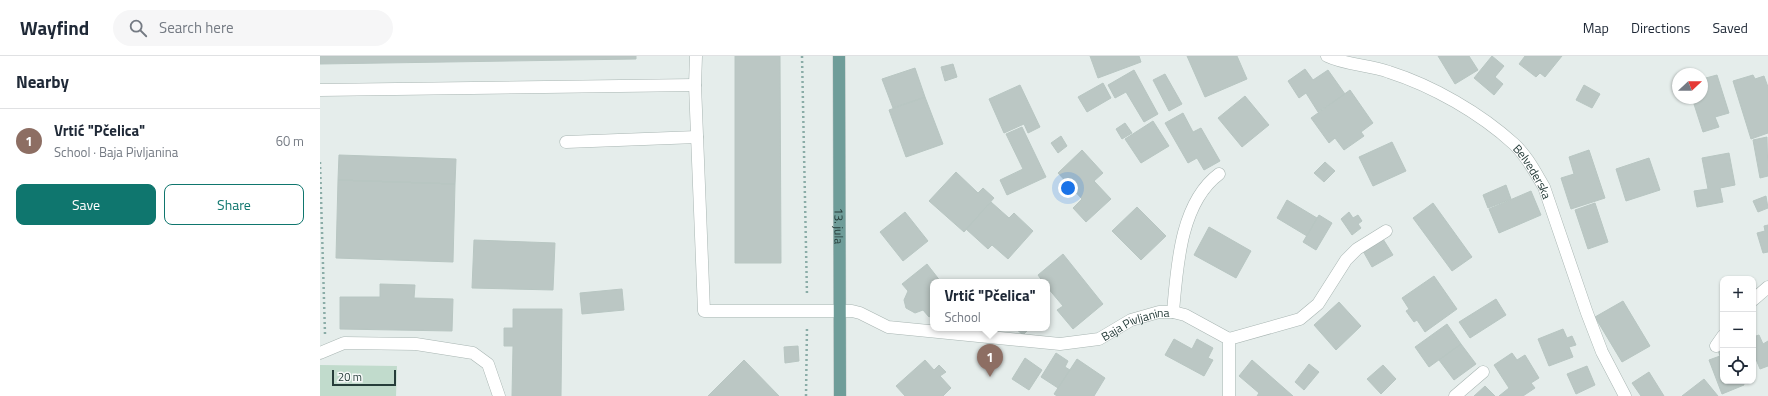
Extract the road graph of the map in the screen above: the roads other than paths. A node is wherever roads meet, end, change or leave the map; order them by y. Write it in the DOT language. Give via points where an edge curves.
graph roads {
  1 [pos="696,56"];
  2 [pos="839,56"];
  3 [pos="1327,56"];
  4 [pos="695,85"];
  5 [pos="320,90"];
  6 [pos="697,137"];
  7 [pos="566,142"];
  8 [pos="1219,174"];
  9 [pos="1386,231"];
  10 [pos="1768,287"];
  11 [pos="1756,297"];
  12 [pos="841,311"];
  13 [pos="1173,312"];
  14 [pos="1229,340"];
  15 [pos="323,352"];
  16 [pos="1483,372"];
  17 [pos="499,396"];
  18 [pos="840,396"];
  19 [pos="1229,396"];
  20 [pos="1456,396"];
  21 [pos="1625,396"];
  1 -- 4 [label="street"];
  2 -- 12 [label="main road, 13. jula"];
  3 -- 21 [label="street, Belvederska" via="1388,71 1440,92 1493,127 1515,145 1544,187 1602,352"];
  4 -- 5 [label="street"];
  4 -- 6 [label="street"];
  6 -- 7 [label="street"];
  6 -- 12 [label="street, Baja Pivljanina" via="704,311"];
  8 -- 13 [label="street" via="1210,180 1192,210 1183,238"];
  9 -- 14 [label="street" via="1357,249 1346,260 1318,304 1300,319"];
  10 -- 11 [label="street"];
  12 -- 13 [label="street, Baja Pivljanina" via="860,313 888,327 1060,344 1099,339 1131,320 1158,312"];
  12 -- 18 [label="main road, 13. jula"];
  13 -- 14 [label="street, Baja Pivljanina" via="1184,315"];
  14 -- 19 [label="street"];
  15 -- 17 [label="street" via="344,343 416,344 473,353 488,364"];
  16 -- 20 [label="street"];
}
